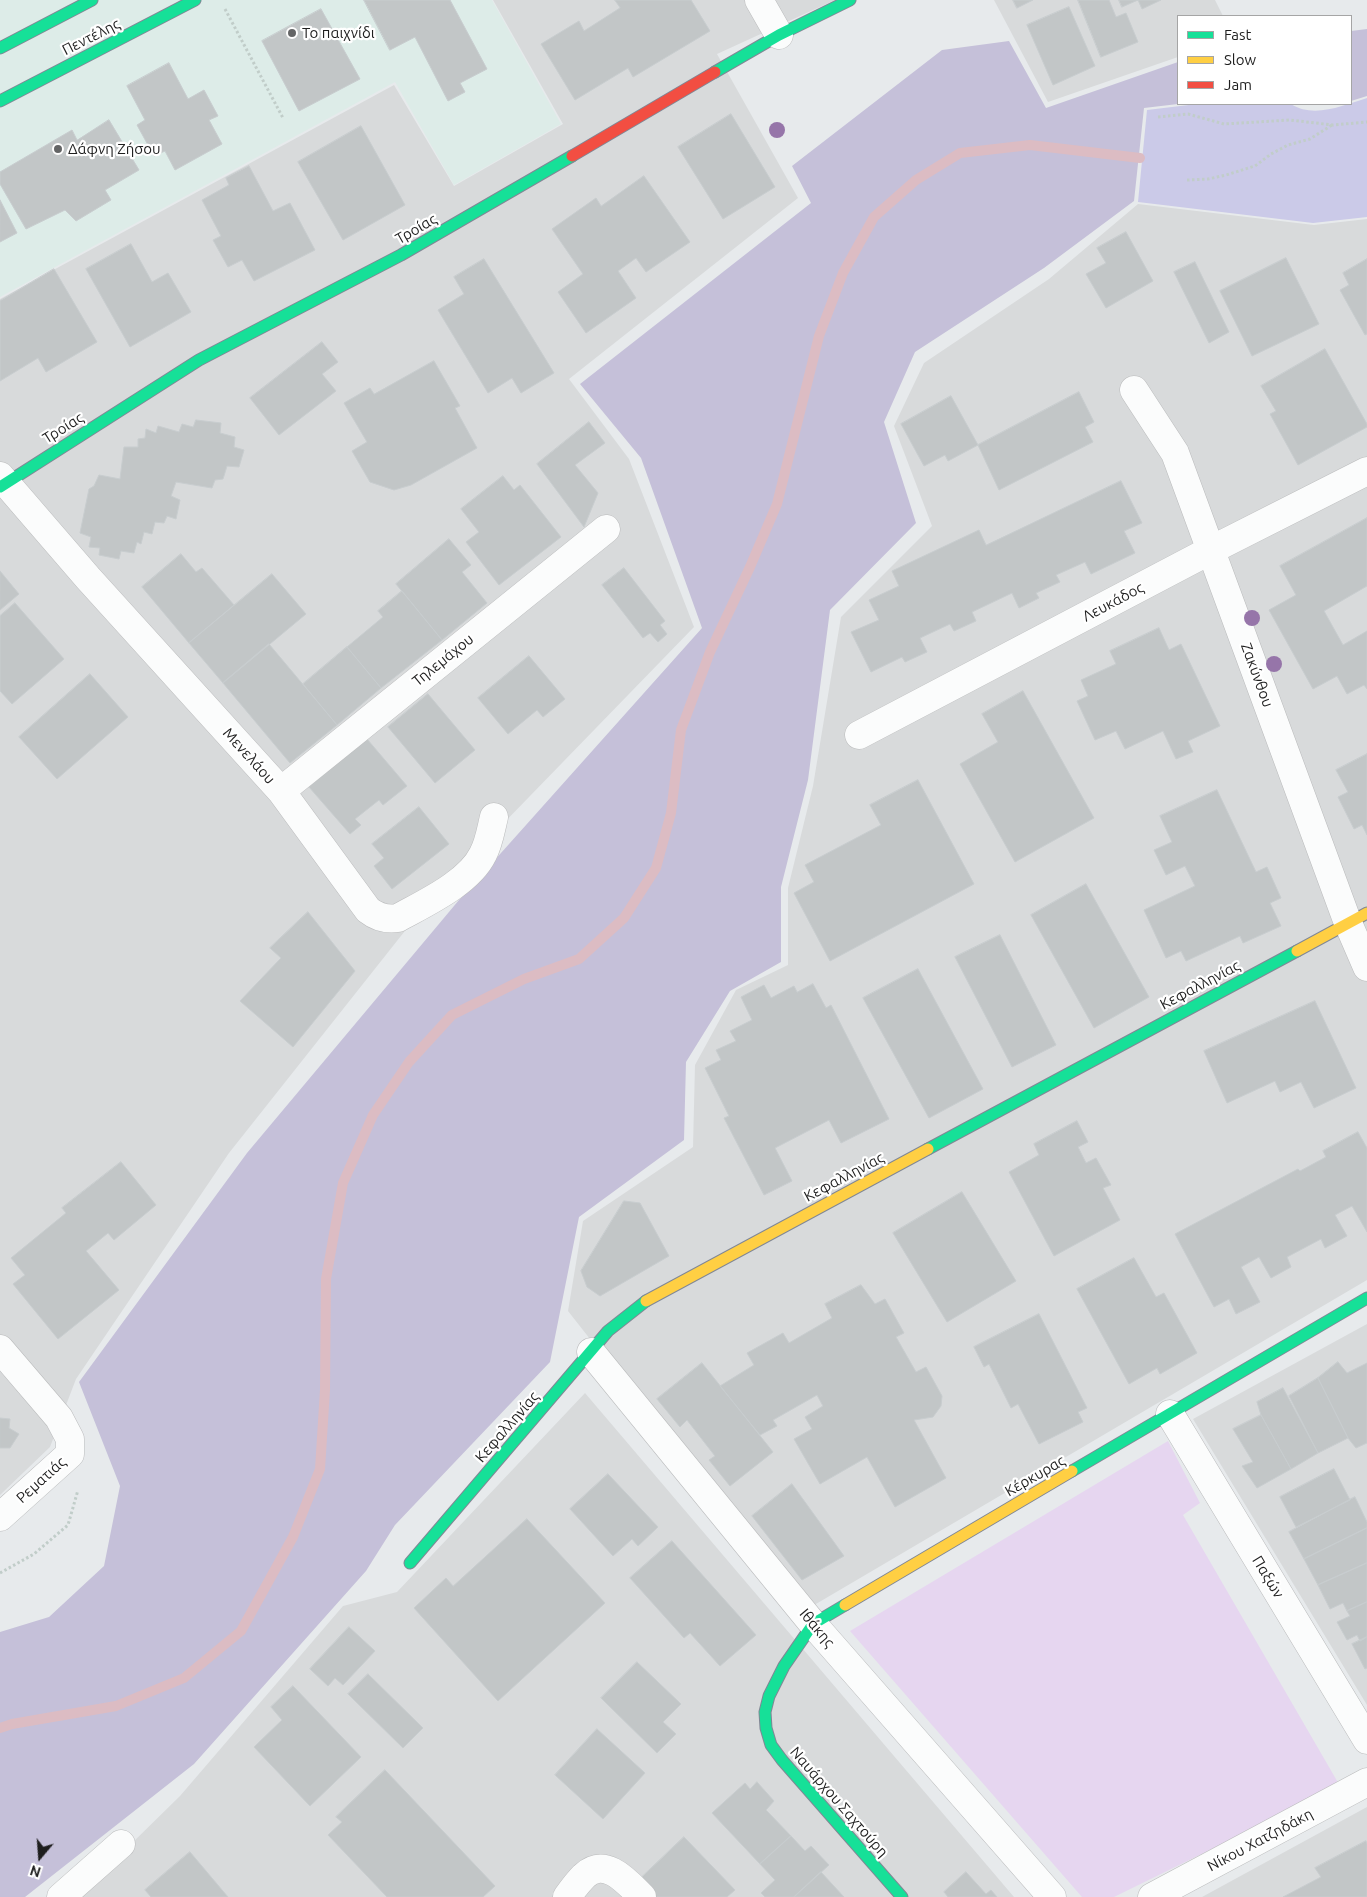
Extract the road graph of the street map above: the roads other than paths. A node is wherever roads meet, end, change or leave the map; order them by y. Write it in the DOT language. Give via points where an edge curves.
graph roads {
  1 [pos="92,0"];
  2 [pos="195,0"];
  3 [pos="759,0"];
  4 [pos="850,0"];
  5 [pos="779,35"];
  6 [pos="0,48"];
  7 [pos="0,101"];
  8 [pos="1134,390"];
  9 [pos="1367,471"];
  10 [pos="2,482"];
  11 [pos="606,529"];
  12 [pos="1211,550"];
  13 [pos="859,735"];
  14 [pos="281,791"];
  15 [pos="494,817"];
  16 [pos="1358,918"];
  17 [pos="1367,967"];
  18 [pos="1367,1298"];
  19 [pos="0,1349"];
  20 [pos="591,1352"];
  21 [pos="1170,1414"];
  22 [pos="0,1517"];
  23 [pos="410,1563"];
  24 [pos="812,1624"];
  25 [pos="765,1721"];
  26 [pos="1367,1740"];
  27 [pos="1367,1782"];
  28 [pos="121,1844"];
  29 [pos="60,1897"];
  30 [pos="567,1897"];
  31 [pos="642,1897"];
  32 [pos="902,1897"];
  33 [pos="1052,1897"];
  34 [pos="1152,1897"];
  1 -- 6 [label="street"];
  2 -- 7 [label="street, Πεντέλης"];
  3 -- 5 [label="street"];
  4 -- 5 [label="street, Τροίας"];
  5 -- 10 [label="street, Τροίας" via="401,255 199,360"];
  8 -- 12 [label="street, Ζακύνθου" via="1175,453"];
  9 -- 12 [label="street, Λευκάδος"];
  10 -- 14 [label="street, Μενελάου"];
  11 -- 14 [label="street, Τηλεμάχου"];
  12 -- 13 [label="street, Λευκάδος"];
  12 -- 16 [label="street, Ζακύνθου"];
  14 -- 15 [label="street, Μενελάου" via="368,910 390,920 452,887 475,867 486,847"];
  16 -- 17 [label="street, Ζακύνθου"];
  16 -- 20 [label="street, Κεφαλληνίας" via="644,1302 608,1331"];
  18 -- 21 [label="street, Κέρκυρας"];
  19 -- 22 [label="street, Ρεματιάς" via="59,1418 70,1446"];
  20 -- 23 [label="street, Κεφαλληνίας"];
  20 -- 24 [label="street, Ιθάκης"];
  21 -- 24 [label="street, Κέρκυρας"];
  21 -- 26 [label="street, Παξών"];
  24 -- 25 [label="street, Κέρκυρας" via="770,1689"];
  24 -- 33 [label="street, Ιθάκης"];
  25 -- 32 [label="street, Ναυάρχου Σαχτούρη" via="771,1745 782,1760"];
  27 -- 34 [label="street, Νίκου Χατζηδάκη"];
  28 -- 29 [label="street"];
  30 -- 31 [label="street" via="584,1876 599,1868 608,1868 621,1876"];
}
